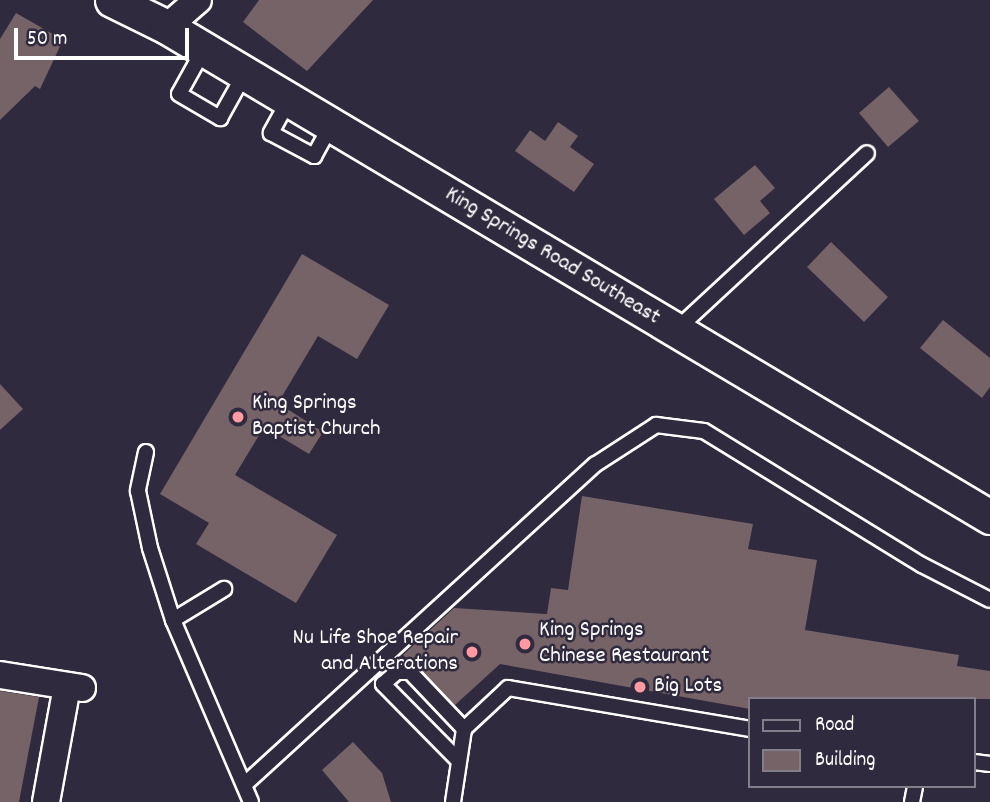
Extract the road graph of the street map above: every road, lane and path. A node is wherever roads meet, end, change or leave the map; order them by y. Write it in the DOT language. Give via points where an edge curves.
graph roads {
  1 [pos="112,0"];
  2 [pos="198,0"];
  3 [pos="167,27"];
  4 [pos="204,49"];
  5 [pos="244,73"];
  6 [pos="289,100"];
  7 [pos="331,125"];
  8 [pos="867,153"];
  9 [pos="676,331"];
  10 [pos="146,452"];
  11 [pos="990,517"];
  12 [pos="224,589"];
  13 [pos="990,600"];
  14 [pos="173,620"];
  15 [pos="0,675"];
  16 [pos="464,729"];
  17 [pos="748,729"];
  18 [pos="458,760"];
  19 [pos="244,785"];
  20 [pos="46,802"];
  21 [pos="251,802"];
  22 [pos="453,802"];
  1 -- 3 [label="street, King Springs Road Southeast"];
  2 -- 3 [label="street"];
  3 -- 4 [label="street, King Springs Road Southeast"];
  4 -- 5 [label="street, King Springs Road Southeast"];
  4 -- 5 [label="lane" via="179,94 220,118"];
  5 -- 6 [label="street, King Springs Road Southeast"];
  6 -- 7 [label="street, King Springs Road Southeast"];
  6 -- 7 [label="lane" via="271,133 314,156"];
  7 -- 9 [label="street, King Springs Road Southeast"];
  8 -- 9 [label="lane"];
  9 -- 11 [label="street, King Springs Road Southeast"];
  10 -- 14 [label="lane" via="138,491"];
  12 -- 14 [label="lane"];
  13 -- 19 [label="lane" via="922,565 704,431 656,425 596,464"];
  14 -- 19 [label="lane"];
  15 -- 20 [label="street" via="74,687"];
  16 -- 17 [label="lane" via="508,688"];
  16 -- 18 [label="lane"];
  16 -- 18 [label="lane" via="410,672 397,672 383,684"];
  18 -- 22 [label="lane"];
  19 -- 21 [label="lane"];
}
